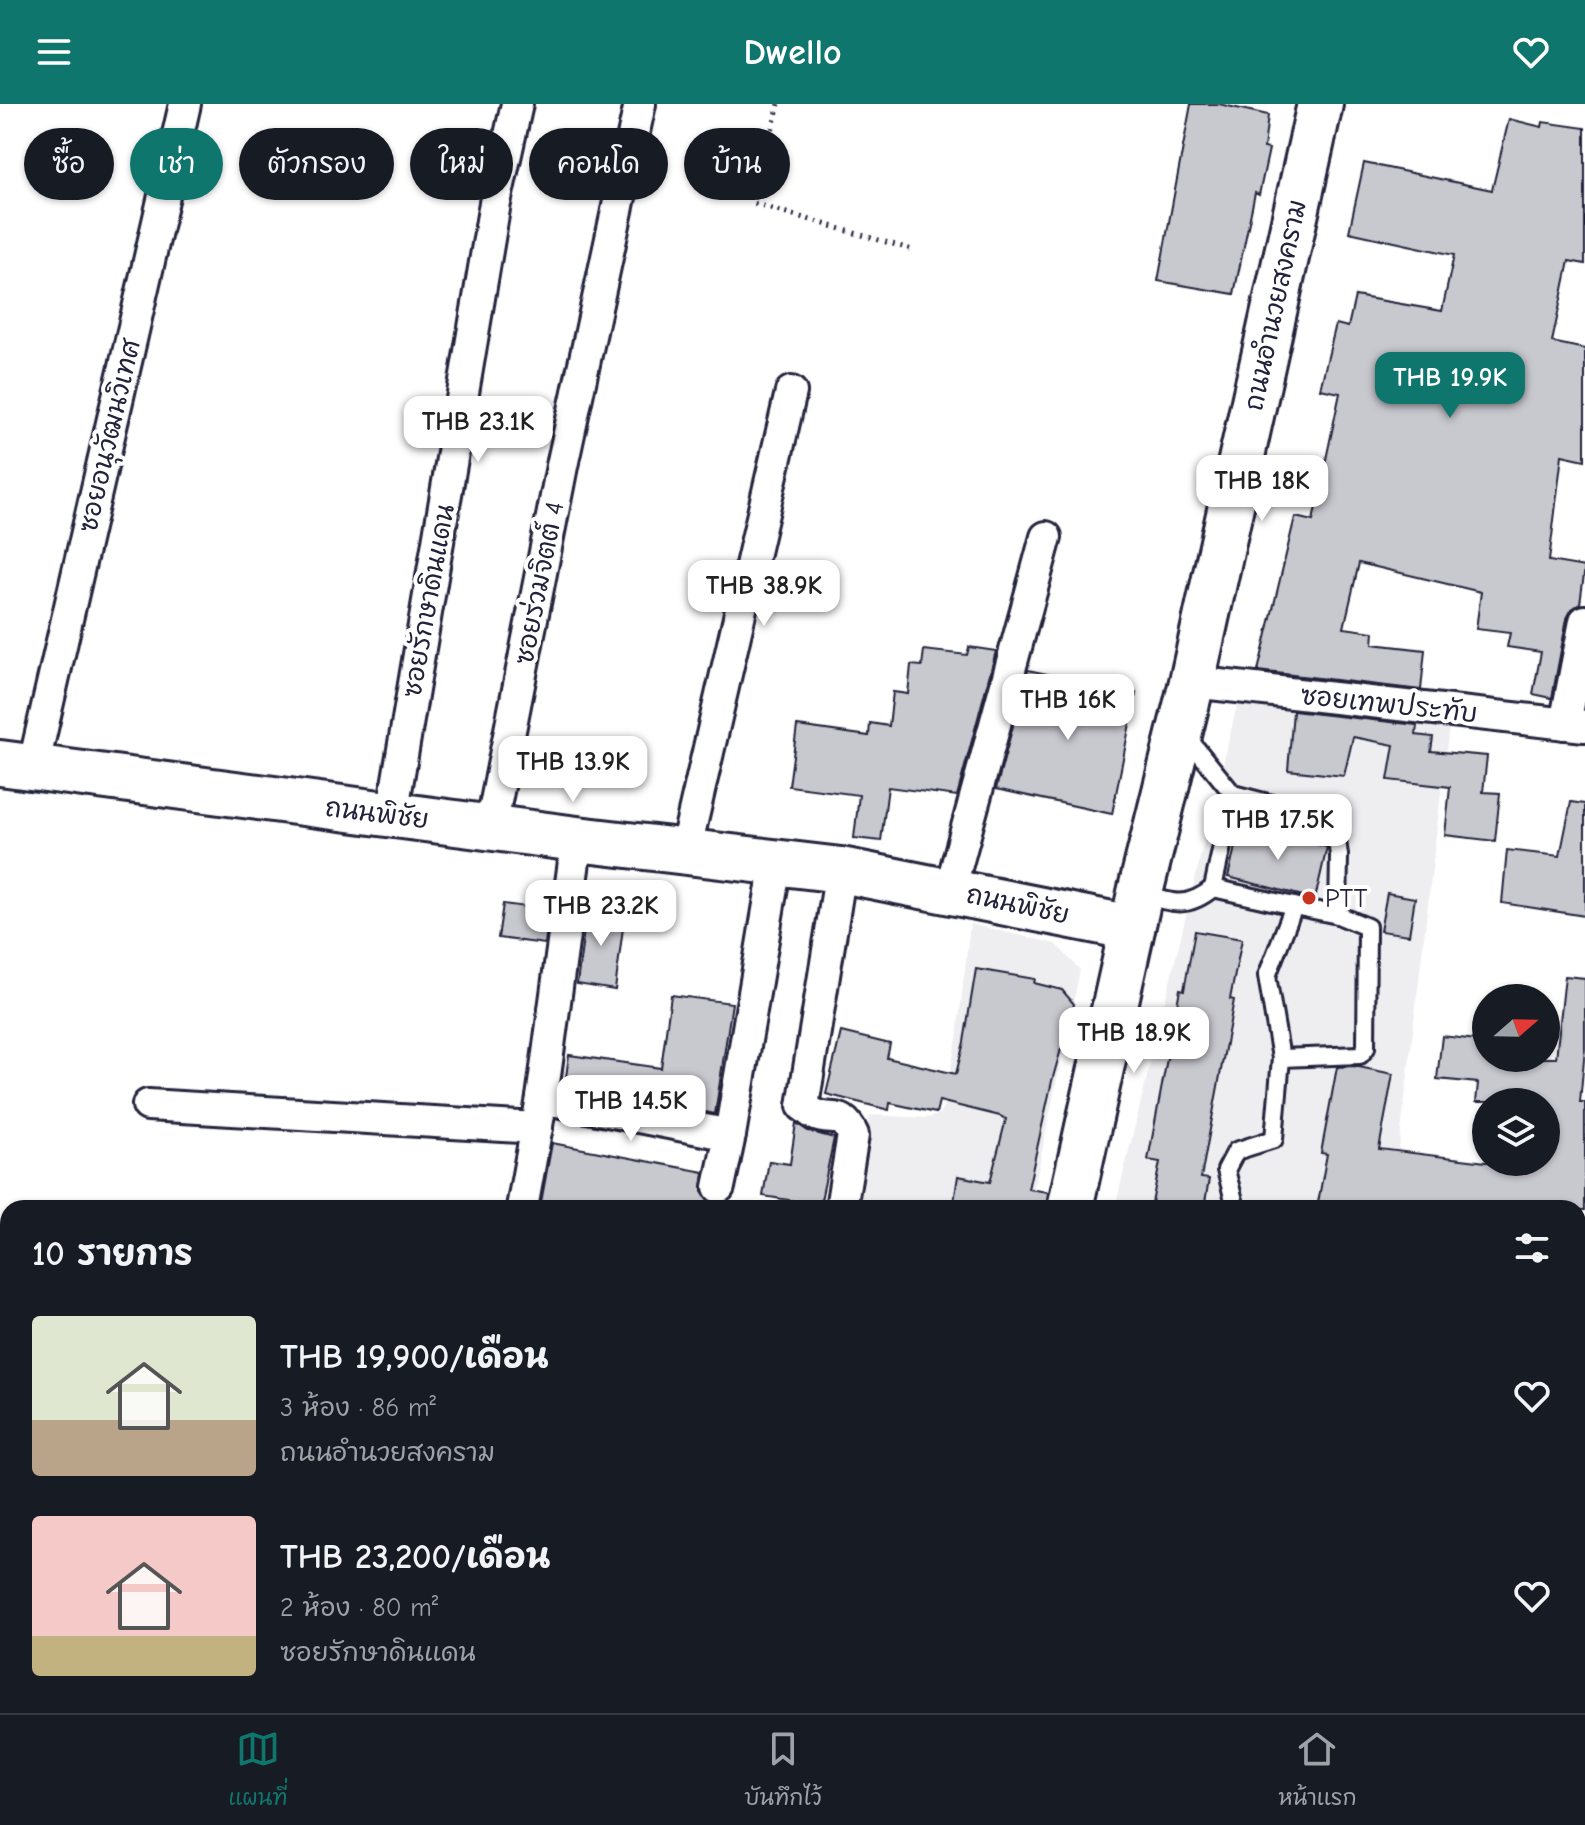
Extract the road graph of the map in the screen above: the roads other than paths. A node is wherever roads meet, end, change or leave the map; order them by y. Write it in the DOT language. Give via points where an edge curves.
graph roads {
  1 [pos="185,104"];
  2 [pos="517,104"];
  3 [pos="640,104"];
  4 [pos="1320,104"];
  5 [pos="791,392"];
  6 [pos="1046,537"];
  7 [pos="1585,621"];
  8 [pos="1192,682"];
  9 [pos="1575,725"];
  10 [pos="1180,729"];
  11 [pos="16,766"];
  12 [pos="1233,794"];
  13 [pos="392,815"];
  14 [pos="491,827"];
  15 [pos="577,839"];
  16 [pos="685,852"];
  17 [pos="776,863"];
  18 [pos="841,870"];
  19 [pos="1213,888"];
  20 [pos="950,890"];
  21 [pos="1294,906"];
  22 [pos="1136,910"];
  23 [pos="1338,915"];
  24 [pos="1281,1058"];
  25 [pos="542,1098"];
  26 [pos="148,1105"];
  27 [pos="537,1128"];
  28 [pos="730,1135"];
  29 [pos="719,1187"];
  30 [pos="524,1200"];
  31 [pos="842,1200"];
  32 [pos="1072,1200"];
  33 [pos="1234,1200"];
  1 -- 11 [label="street, ซอยอนุวัฒนวิเทศ"];
  2 -- 13 [label="street, ซอยรักษาดินแดน" via="495,203"];
  3 -- 14 [label="street, ซอยร่วมจิตต์ 4"];
  4 -- 8 [label="street, ถนนอำนวยสงคราม"];
  5 -- 16 [label="street"];
  6 -- 20 [label="street"];
  7 -- 9 [label="street"];
  8 -- 9 [label="street, ซอยเทพประทับ"];
  8 -- 10 [label="street, ถนนอำนวยสงคราม"];
  10 -- 12 [label="lane"];
  10 -- 22 [label="street, ถนนอำนวยสงคราม"];
  11 -- 13 [label="street, ถนนพิชัย"];
  12 -- 19 [label="lane"];
  12 -- 23 [label="lane" via="1315,815 1335,827"];
  13 -- 14 [label="street, ถนนพิชัย"];
  14 -- 15 [label="street, ถนนพิชัย"];
  15 -- 16 [label="street, ถนนพิชัย"];
  15 -- 25 [label="street"];
  16 -- 17 [label="street, ถนนพิชัย"];
  17 -- 18 [label="street, ถนนพิชัย"];
  17 -- 28 [label="street"];
  18 -- 20 [label="street, ถนนพิชัย"];
  18 -- 31 [label="street" via="803,1106 849,1125 853,1135"];
  19 -- 21 [label="lane"];
  19 -- 22 [label="lane" via="1199,900"];
  20 -- 22 [label="street, ถนนพิชัย"];
  21 -- 23 [label="lane"];
  21 -- 24 [label="lane" via="1267,976"];
  22 -- 32 [label="street, ถนนอำนวยสงคราม"];
  23 -- 24 [label="lane" via="1367,927 1366,1048 1360,1055"];
  24 -- 33 [label="lane" via="1274,1139 1236,1151 1226,1170"];
  25 -- 27 [label="street"];
  25 -- 28 [label="street"];
  26 -- 27 [label="street"];
  27 -- 30 [label="street"];
  28 -- 29 [label="street"];
}
